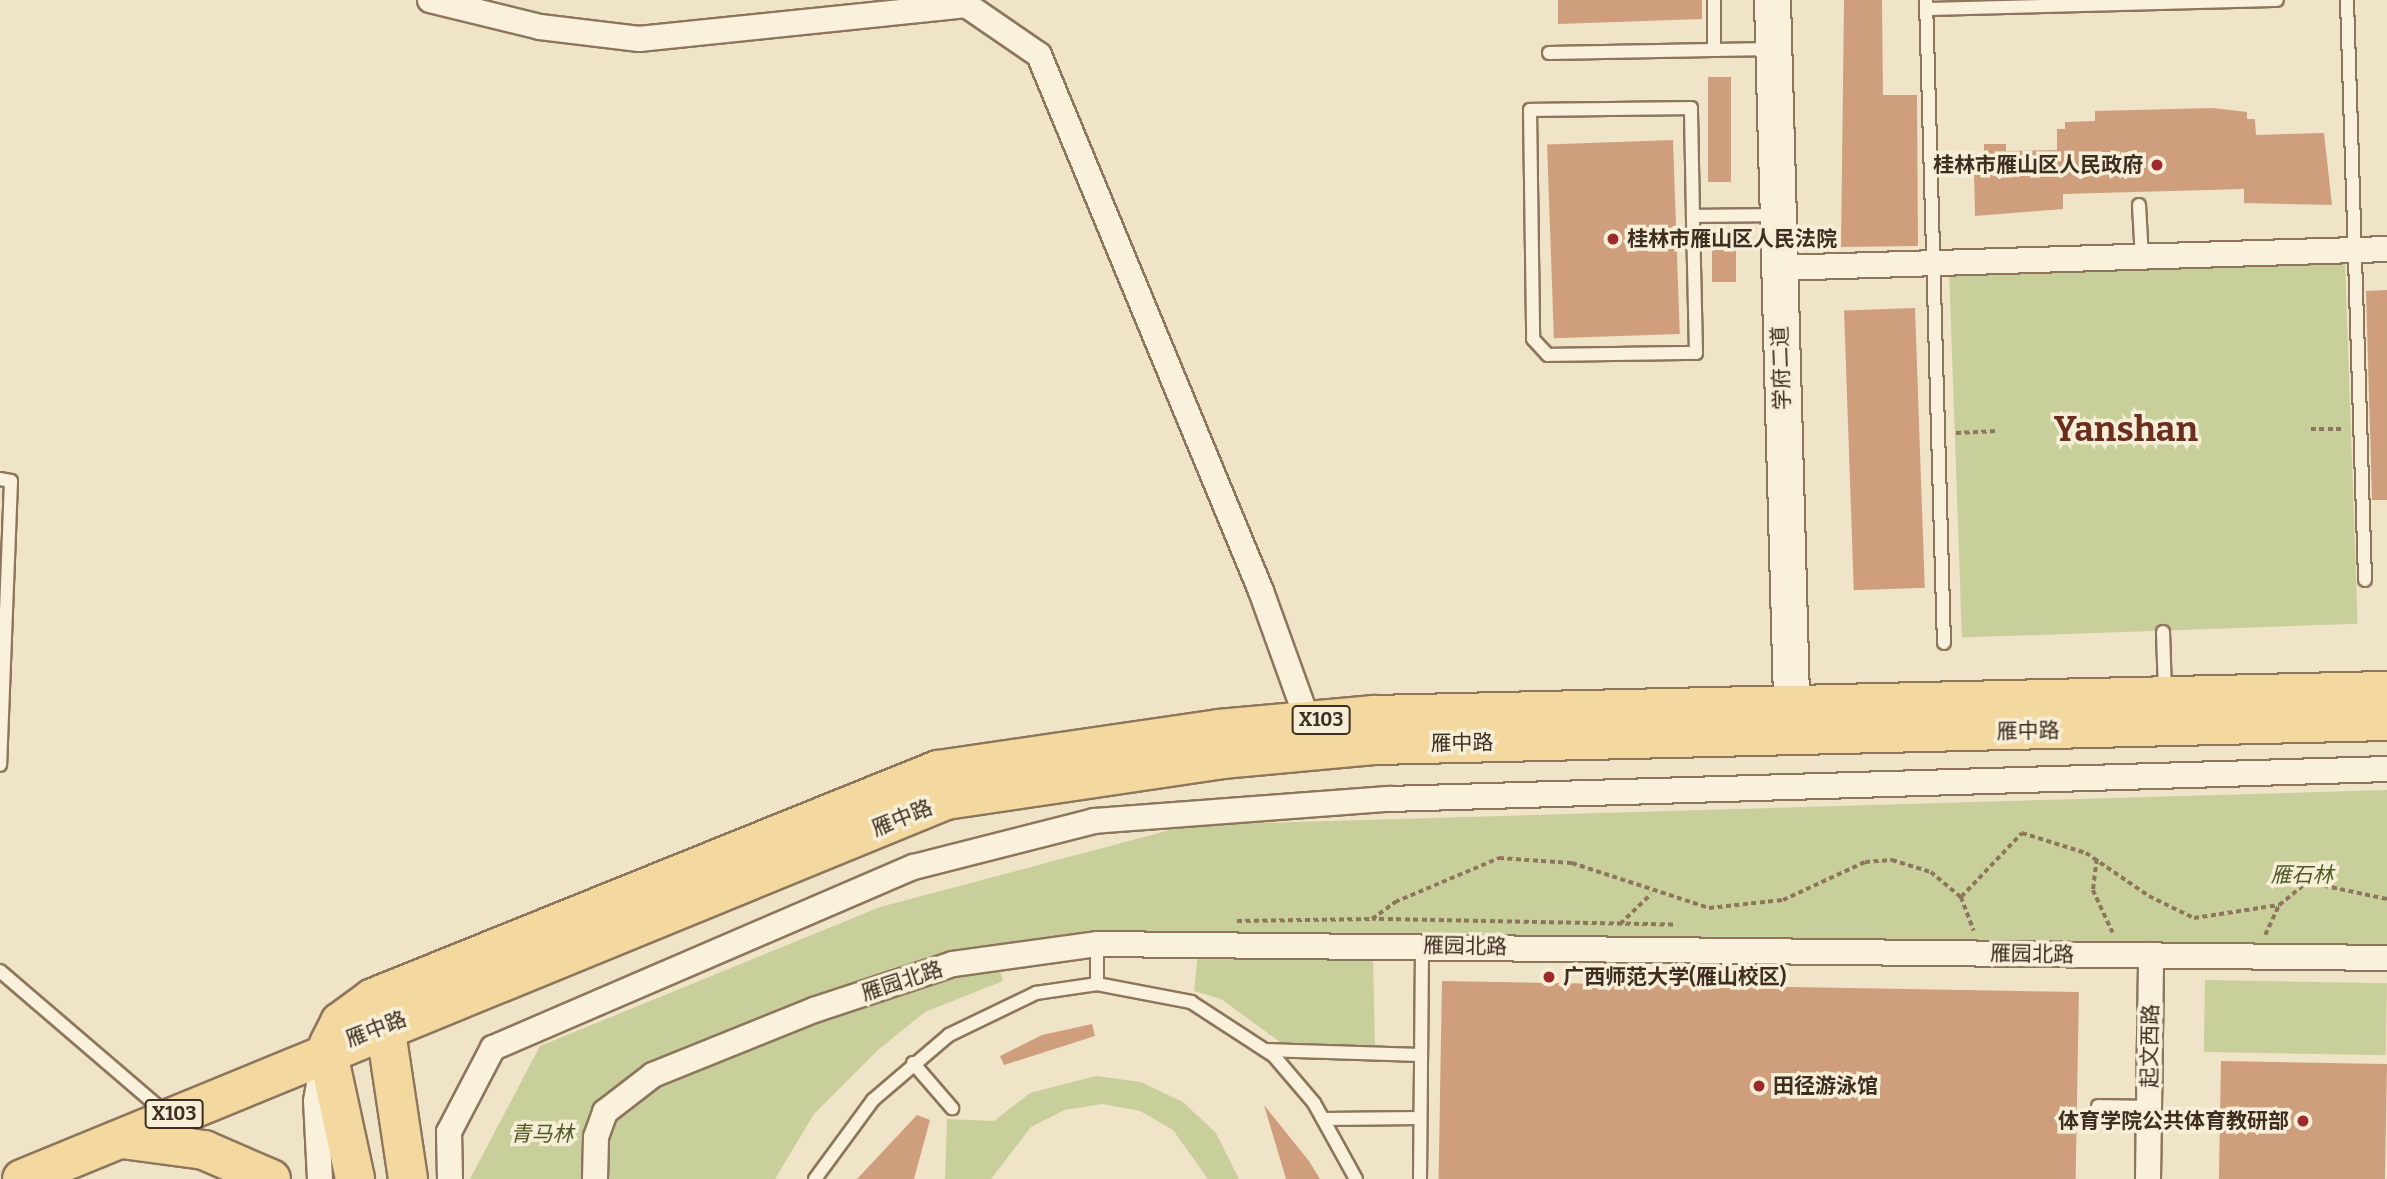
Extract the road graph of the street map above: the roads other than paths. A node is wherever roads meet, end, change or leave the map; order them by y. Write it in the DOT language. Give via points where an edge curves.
graph roads {
  1 [pos="430,0"];
  2 [pos="1714,0"];
  3 [pos="1772,0"];
  4 [pos="2277,0"];
  5 [pos="2347,0"];
  6 [pos="963,2"];
  7 [pos="2038,3"];
  8 [pos="1926,5"];
  9 [pos="1773,49"];
  10 [pos="1714,50"];
  11 [pos="1549,53"];
  12 [pos="2139,205"];
  13 [pos="1776,215"];
  14 [pos="1693,216"];
  15 [pos="2387,249"];
  16 [pos="2355,250"];
  17 [pos="2142,260"];
  18 [pos="1935,262"];
  19 [pos="1777,268"];
  20 [pos="0,480"];
  21 [pos="2365,580"];
  22 [pos="2163,632"];
  23 [pos="1944,643"];
  24 [pos="2387,691"];
  25 [pos="2166,712"];
  26 [pos="1792,720"];
  27 [pos="2387,721"];
  28 [pos="1312,736"];
  29 [pos="0,765"];
  30 [pos="2387,769"];
  31 [pos="1097,944"];
  32 [pos="1422,946"];
  33 [pos="2151,955"];
  34 [pos="2387,958"];
  35 [pos="0,971"];
  36 [pos="1097,984"];
  37 [pos="384,1025"];
  38 [pos="327,1049"];
  39 [pos="1265,1050"];
  40 [pos="1421,1055"];
  41 [pos="913,1063"];
  42 [pos="2098,1106"];
  43 [pos="2149,1107"];
  44 [pos="952,1108"];
  45 [pos="170,1116"];
  46 [pos="1420,1118"];
  47 [pos="1324,1119"];
  48 [pos="116,1138"];
  49 [pos="22,1179"];
  50 [pos="271,1179"];
  51 [pos="320,1179"];
  52 [pos="355,1179"];
  53 [pos="408,1179"];
  54 [pos="450,1179"];
  55 [pos="595,1179"];
  56 [pos="815,1179"];
  57 [pos="1356,1179"];
  58 [pos="1420,1179"];
  59 [pos="2148,1179"];
  1 -- 6 [label="street" via="540,27 639,39"];
  2 -- 10 [label="lane"];
  3 -- 9 [label="street, 学府二道"];
  4 -- 7 [label="lane"];
  5 -- 16 [label="lane"];
  6 -- 28 [label="street" via="1039,55"];
  7 -- 8 [label="lane"];
  8 -- 18 [label="lane"];
  9 -- 10 [label="lane"];
  9 -- 13 [label="street, 学府二道"];
  10 -- 11 [label="lane"];
  12 -- 17 [label="lane"];
  13 -- 14 [label="lane"];
  13 -- 19 [label="street, 学府二道"];
  14 -- 14 [label="lane" via="1696,353 1549,355 1533,340 1530,110 1691,108"];
  15 -- 16 [label="street"];
  16 -- 17 [label="street"];
  16 -- 21 [label="lane"];
  17 -- 18 [label="street"];
  18 -- 19 [label="street"];
  18 -- 23 [label="lane"];
  19 -- 26 [label="street, 学府二道"];
  20 -- 29 [label="lane" via="11,481"];
  22 -- 25 [label="lane"];
  24 -- 25 [label="main road, 雁中路 / X103"];
  25 -- 26 [label="main road, 雁中路 / X103"];
  25 -- 27 [label="main road, 雁中路 / X103"];
  26 -- 28 [label="main road, 雁中路 / X103"];
  28 -- 37 [label="main road, 雁中路 / X103" via="946,800"];
  28 -- 38 [label="main road, 雁中路 / X103" via="938,770 373,998 340,1022"];
  30 -- 54 [label="street" via="1389,799 1094,821 914,867 493,1048 449,1132"];
  31 -- 32 [label="street, 雁园北路"];
  31 -- 36 [label="lane"];
  31 -- 55 [label="street, 雁园北路" via="953,964 814,1010 635,1085 605,1112 596,1137"];
  32 -- 33 [label="street, 雁园北路"];
  32 -- 40 [label="lane"];
  33 -- 34 [label="street, 雁园北路"];
  33 -- 43 [label="street, 起文西路"];
  35 -- 45 [label="lane"];
  36 -- 39 [label="lane" via="1191,1002"];
  36 -- 41 [label="lane" via="1001,1006"];
  37 -- 38 [label="main road, 雁中路 / X103"];
  37 -- 53 [label="main road"];
  38 -- 45 [label="main road, X103"];
  38 -- 51 [label="street" via="316,1101"];
  38 -- 52 [label="main road"];
  39 -- 40 [label="lane"];
  39 -- 47 [label="lane"];
  40 -- 46 [label="lane"];
  41 -- 44 [label="lane"];
  41 -- 56 [label="lane" via="849,1126"];
  42 -- 43 [label="lane"];
  43 -- 59 [label="street, 起文西路"];
  45 -- 48 [label="main road, X103"];
  46 -- 47 [label="lane"];
  46 -- 58 [label="lane"];
  47 -- 57 [label="lane"];
  48 -- 49 [label="main road, X103"];
  48 -- 50 [label="main road" via="204,1150"];
}
